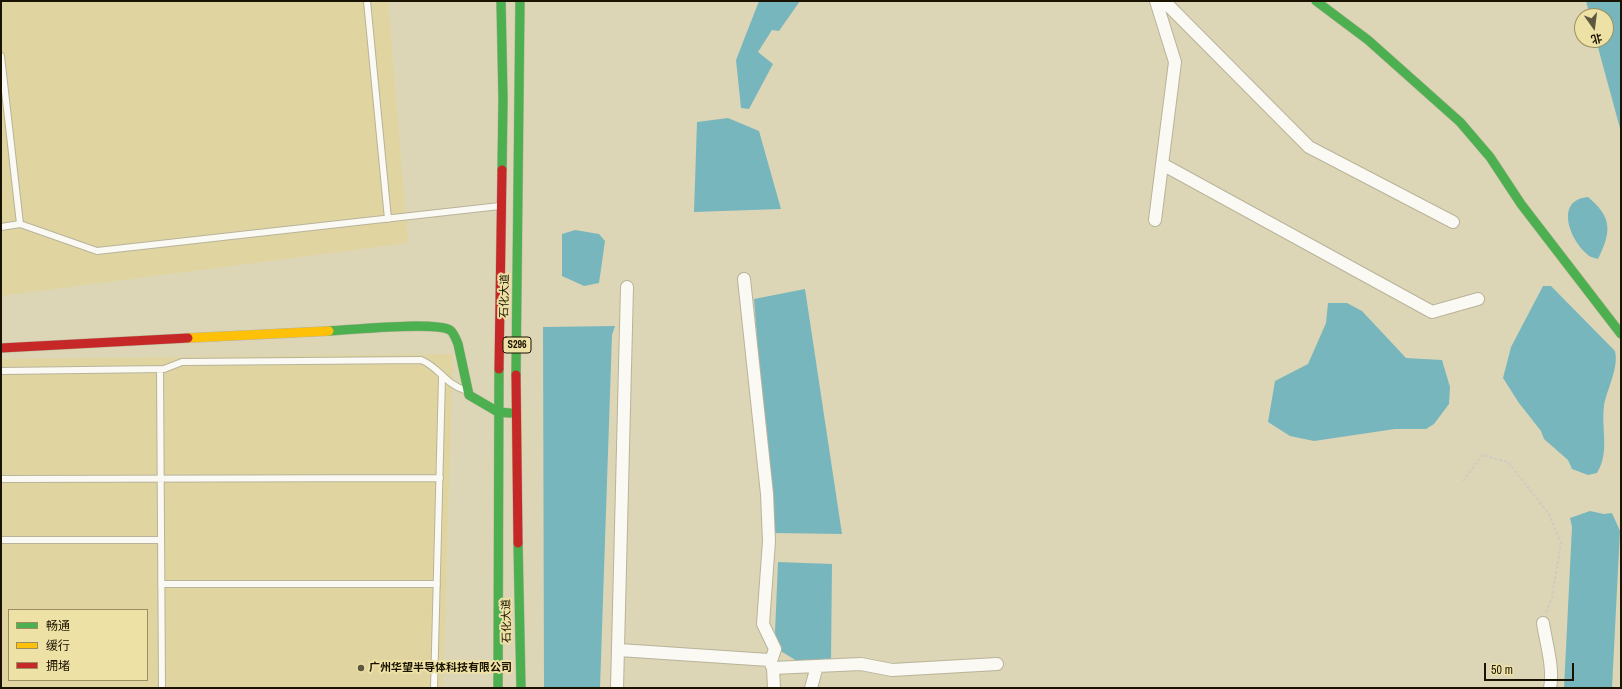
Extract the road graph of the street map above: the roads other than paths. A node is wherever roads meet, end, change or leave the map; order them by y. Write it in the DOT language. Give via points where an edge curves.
graph roads {
  1 [pos="367,1"];
  2 [pos="501,1"];
  3 [pos="520,1"];
  4 [pos="1156,1"];
  5 [pos="1164,1"];
  6 [pos="1316,1"];
  7 [pos="1,56"];
  8 [pos="1162,164"];
  9 [pos="501,206"];
  10 [pos="388,219"];
  11 [pos="1155,220"];
  12 [pos="1453,222"];
  13 [pos="20,224"];
  14 [pos="1,227"];
  15 [pos="744,279"];
  16 [pos="627,287"];
  17 [pos="1478,299"];
  18 [pos="1621,334"];
  19 [pos="1,348"];
  20 [pos="160,369"];
  21 [pos="1,371"];
  22 [pos="442,377"];
  23 [pos="467,391"];
  24 [pos="498,412"];
  25 [pos="516,413"];
  26 [pos="440,478"];
  27 [pos="1,479"];
  28 [pos="161,479"];
  29 [pos="1,540"];
  30 [pos="161,540"];
  31 [pos="161,584"];
  32 [pos="437,584"];
  33 [pos="1543,623"];
  34 [pos="618,650"];
  35 [pos="771,664"];
  36 [pos="997,664"];
  37 [pos="817,666"];
  38 [pos="162,688"];
  39 [pos="434,688"];
  40 [pos="498,688"];
  41 [pos="521,688"];
  42 [pos="617,688"];
  43 [pos="774,688"];
  44 [pos="811,688"];
  45 [pos="1550,688"];
  1 -- 10 [label="lane"];
  2 -- 9 [label="main road, 石化大道 / S296"];
  3 -- 25 [label="main road, 石化大道 / S296"];
  4 -- 8 [label="street" via="1175,62"];
  5 -- 12 [label="street" via="1308,147"];
  6 -- 18 [label="main road" via="1368,40 1460,122 1490,157 1521,204"];
  7 -- 13 [label="lane"];
  8 -- 11 [label="street"];
  8 -- 17 [label="street" via="1432,312"];
  9 -- 10 [label="lane"];
  9 -- 24 [label="main road, 石化大道 / S296"];
  10 -- 13 [label="lane" via="97,251"];
  13 -- 14 [label="lane"];
  15 -- 35 [label="street" via="767,494 769,541 763,624 775,649"];
  16 -- 34 [label="street"];
  19 -- 23 [label="main road" via="428,326 452,332 458,344"];
  20 -- 21 [label="lane"];
  20 -- 22 [label="lane" via="182,362 421,360 429,363"];
  20 -- 28 [label="lane"];
  22 -- 23 [label="lane" via="459,389"];
  22 -- 26 [label="lane"];
  23 -- 24 [label="main road" via="469,395"];
  24 -- 25 [label="main road"];
  24 -- 40 [label="main road, 石化大道 / S296"];
  25 -- 41 [label="main road, 石化大道 / S296"];
  26 -- 28 [label="lane"];
  26 -- 32 [label="lane"];
  27 -- 28 [label="lane"];
  28 -- 30 [label="lane"];
  29 -- 30 [label="lane"];
  30 -- 31 [label="lane"];
  31 -- 32 [label="lane"];
  31 -- 38 [label="lane"];
  32 -- 39 [label="lane"];
  33 -- 45 [label="street"];
  34 -- 35 [label="street"];
  34 -- 42 [label="street"];
  35 -- 37 [label="street"];
  35 -- 43 [label="street"];
  36 -- 37 [label="street" via="892,670 861,664"];
  37 -- 44 [label="street"];
}
